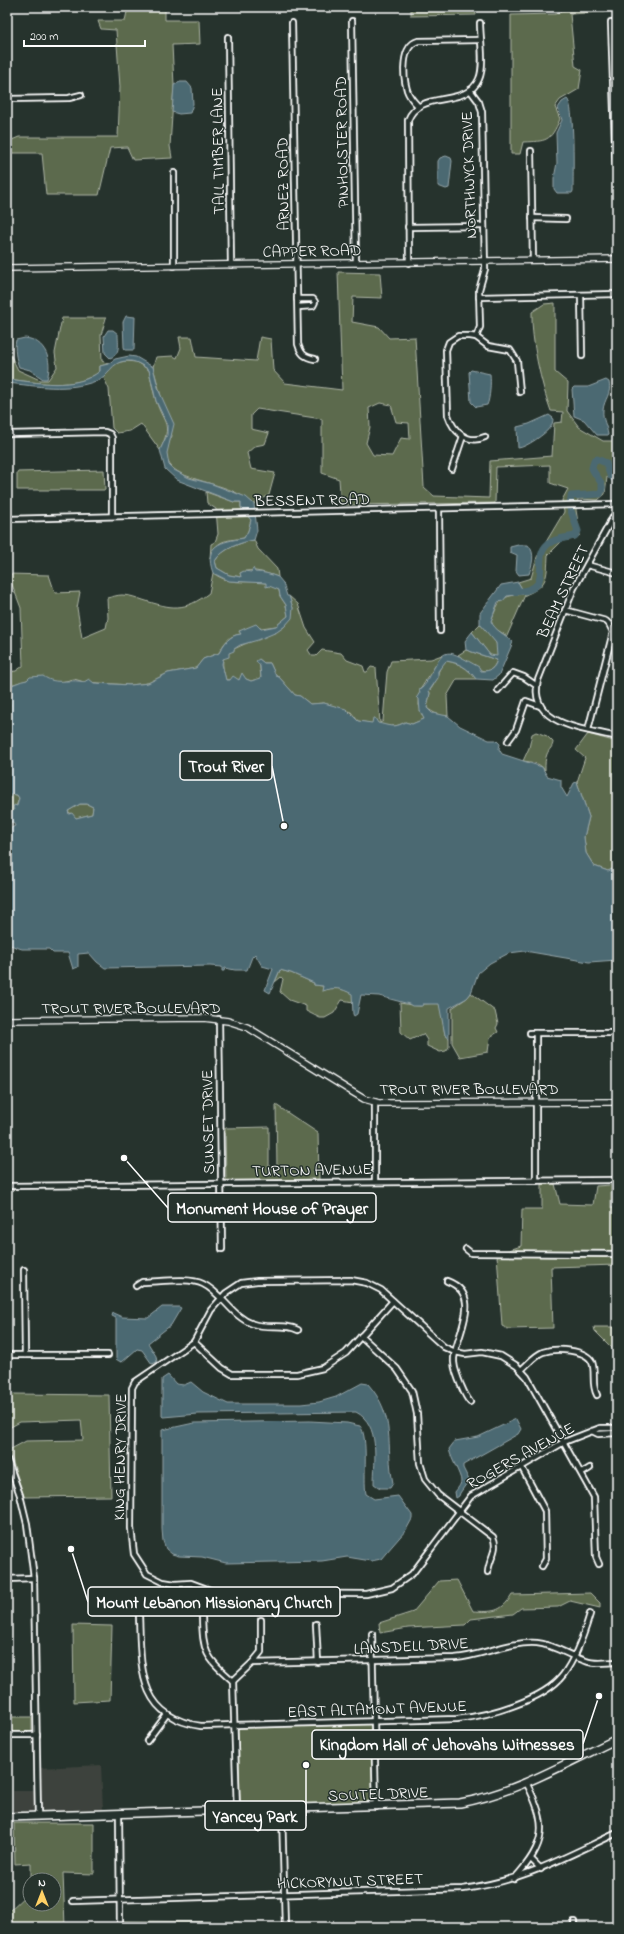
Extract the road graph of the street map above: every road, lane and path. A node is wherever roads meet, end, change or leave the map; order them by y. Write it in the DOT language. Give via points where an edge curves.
graph roads {
  1 [pos="352,21"];
  2 [pos="292,22"];
  3 [pos="611,22"];
  4 [pos="480,23"];
  5 [pos="228,37"];
  6 [pos="480,40"];
  7 [pos="470,90"];
  8 [pos="81,95"];
  9 [pos="7,99"];
  10 [pos="418,106"];
  11 [pos="531,151"];
  12 [pos="174,173"];
  13 [pos="617,202"];
  14 [pos="532,218"];
  15 [pos="566,219"];
  16 [pos="484,226"];
  17 [pos="408,227"];
  18 [pos="617,259"];
  19 [pos="533,260"];
  20 [pos="484,261"];
  21 [pos="409,262"];
  22 [pos="356,263"];
  23 [pos="296,264"];
  24 [pos="231,265"];
  25 [pos="174,266"];
  26 [pos="7,268"];
  27 [pos="617,294"];
  28 [pos="581,295"];
  29 [pos="479,297"];
  30 [pos="297,299"];
  31 [pos="298,307"];
  32 [pos="476,337"];
  33 [pos="582,356"];
  34 [pos="314,359"];
  35 [pos="520,392"];
  36 [pos="7,434"];
  37 [pos="463,436"];
  38 [pos="485,437"];
  39 [pos="452,469"];
  40 [pos="617,504"];
  41 [pos="439,509"];
  42 [pos="617,510"];
  43 [pos="112,516"];
  44 [pos="7,519"];
  45 [pos="610,522"];
  46 [pos="617,524"];
  47 [pos="587,565"];
  48 [pos="617,573"];
  49 [pos="565,610"];
  50 [pos="440,631"];
  51 [pos="537,686"];
  52 [pos="498,690"];
  53 [pos="540,706"];
  54 [pos="588,730"];
  55 [pos="617,737"];
  56 [pos="508,741"];
  57 [pos="219,1019"];
  58 [pos="7,1020"];
  59 [pos="530,1033"];
  60 [pos="536,1033"];
  61 [pos="617,1033"];
  62 [pos="375,1102"];
  63 [pos="536,1102"];
  64 [pos="617,1102"];
  65 [pos="617,1180"];
  66 [pos="536,1181"];
  67 [pos="375,1182"];
  68 [pos="221,1183"];
  69 [pos="7,1186"];
  70 [pos="222,1249"];
  71 [pos="466,1250"];
  72 [pos="617,1254"];
  73 [pos="24,1270"];
  74 [pos="448,1281"];
  75 [pos="136,1286"];
  76 [pos="220,1298"];
  77 [pos="393,1301"];
  78 [pos="298,1330"];
  79 [pos="361,1336"];
  80 [pos="194,1342"];
  81 [pos="455,1352"];
  82 [pos="108,1354"];
  83 [pos="7,1355"];
  84 [pos="25,1355"];
  85 [pos="521,1370"];
  86 [pos="597,1395"];
  87 [pos="470,1402"];
  88 [pos="617,1428"];
  89 [pos="592,1432"];
  90 [pos="617,1433"];
  91 [pos="564,1442"];
  92 [pos="7,1459"];
  93 [pos="521,1466"];
  94 [pos="590,1468"];
  95 [pos="582,1473"];
  96 [pos="458,1511"];
  97 [pos="134,1554"];
  98 [pos="599,1564"];
  99 [pos="542,1566"];
  100 [pos="488,1572"];
  101 [pos="34,1578"];
  102 [pos="7,1579"];
  103 [pos="590,1614"];
  104 [pos="139,1615"];
  105 [pos="202,1616"];
  106 [pos="261,1620"];
  107 [pos="316,1624"];
  108 [pos="372,1634"];
  109 [pos="574,1656"];
  110 [pos="373,1661"];
  111 [pos="318,1662"];
  112 [pos="617,1662"];
  113 [pos="252,1663"];
  114 [pos="233,1681"];
  115 [pos="167,1714"];
  116 [pos="374,1722"];
  117 [pos="235,1726"];
  118 [pos="7,1735"];
  119 [pos="37,1735"];
  120 [pos="617,1738"];
  121 [pos="147,1741"];
  122 [pos="526,1782"];
  123 [pos="376,1807"];
  124 [pos="282,1810"];
  125 [pos="237,1811"];
  126 [pos="119,1814"];
  127 [pos="38,1816"];
  128 [pos="7,1817"];
  129 [pos="617,1833"];
  130 [pos="531,1859"];
  131 [pos="541,1869"];
  132 [pos="514,1878"];
  133 [pos="284,1895"];
  134 [pos="121,1899"];
  135 [pos="73,1901"];
  136 [pos="120,1927"];
  137 [pos="285,1927"];
  1 -- 22 [label="street, PINHOLSTER ROAD"];
  2 -- 23 [label="street, ARNEZ ROAD"];
  3 -- 13 [label="street"];
  4 -- 6 [label="street"];
  5 -- 24 [label="street, TALL TIMBER LANE"];
  6 -- 7 [label="street" via="480,73"];
  6 -- 10 [label="street" via="418,41 409,46 405,54 406,84 409,94"];
  7 -- 10 [label="street"];
  7 -- 16 [label="street, NORTHWYCK DRIVE" via="482,112"];
  8 -- 9 [label="street" via="69,98"];
  10 -- 17 [label="street" via="410,115 407,127"];
  11 -- 14 [label="street"];
  12 -- 25 [label="street"];
  14 -- 15 [label="street"];
  14 -- 19 [label="street"];
  16 -- 17 [label="street"];
  16 -- 20 [label="street, NORTHWYCK DRIVE"];
  17 -- 21 [label="street"];
  18 -- 19 [label="street, CAPPER ROAD"];
  19 -- 20 [label="street, CAPPER ROAD"];
  20 -- 21 [label="street, CAPPER ROAD"];
  20 -- 29 [label="street, NORTHWYCK DRIVE"];
  21 -- 22 [label="street, CAPPER ROAD"];
  22 -- 23 [label="street, CAPPER ROAD"];
  23 -- 24 [label="street, CAPPER ROAD"];
  23 -- 30 [label="street, ARNEZ ROAD"];
  24 -- 25 [label="street, CAPPER ROAD"];
  25 -- 26 [label="street, CAPPER ROAD"];
  27 -- 28 [label="street"];
  28 -- 29 [label="street"];
  28 -- 33 [label="street"];
  29 -- 32 [label="street, NORTHWYCK DRIVE" via="480,327"];
  30 -- 31 [label="street, ARNEZ ROAD"];
  30 -- 31 [label="street" via="312,299 315,302 313,306"];
  31 -- 34 [label="street, ARNEZ ROAD" via="300,350 306,358"];
  32 -- 35 [label="street" via="488,346 505,348 514,354"];
  32 -- 37 [label="street" via="458,336 452,338 446,346 448,415 453,428"];
  36 -- 43 [label="street" via="110,434"];
  37 -- 38 [label="street" via="473,439"];
  37 -- 39 [label="street"];
  40 -- 41 [label="street, BESSENT ROAD"];
  41 -- 43 [label="street, BESSENT ROAD"];
  41 -- 50 [label="street"];
  42 -- 45 [label="street, BEAM STREET"];
  43 -- 44 [label="street, BESSENT ROAD"];
  45 -- 46 [label="street"];
  45 -- 47 [label="street, BEAM STREET"];
  47 -- 48 [label="street"];
  47 -- 49 [label="street, BEAM STREET"];
  49 -- 51 [label="street, BEAM STREET"];
  49 -- 54 [label="street" via="606,621 613,632"];
  51 -- 52 [label="street" via="513,673"];
  51 -- 53 [label="street"];
  53 -- 54 [label="street" via="554,720"];
  53 -- 56 [label="street" via="526,701 516,730"];
  54 -- 55 [label="street"];
  57 -- 58 [label="street, TROUT RIVER BOULEVARD"];
  57 -- 62 [label="street, TROUT RIVER BOULEVARD" via="258,1032 349,1090"];
  57 -- 68 [label="street, SUNSET DRIVE"];
  59 -- 60 [label="street"];
  60 -- 61 [label="street"];
  60 -- 63 [label="street"];
  62 -- 63 [label="street, TROUT RIVER BOULEVARD"];
  62 -- 67 [label="street"];
  63 -- 64 [label="street, TROUT RIVER BOULEVARD"];
  63 -- 66 [label="street"];
  65 -- 66 [label="street, TURTON AVENUE"];
  66 -- 67 [label="street, TURTON AVENUE"];
  67 -- 68 [label="street, TURTON AVENUE"];
  68 -- 69 [label="street, TURTON AVENUE"];
  68 -- 70 [label="street, SUNSET DRIVE"];
  71 -- 72 [label="street" via="470,1253"];
  73 -- 84 [label="street"];
  74 -- 81 [label="street" via="460,1289 467,1302"];
  75 -- 76 [label="street" via="142,1282 194,1282 204,1284"];
  76 -- 77 [label="street" via="233,1287 250,1281 351,1280 374,1286"];
  76 -- 78 [label="street" via="241,1318 252,1324 293,1327"];
  76 -- 80 [label="street"];
  77 -- 79 [label="street"];
  77 -- 81 [label="street" via="444,1347"];
  79 -- 80 [label="street" via="332,1364 314,1372 297,1374 232,1374"];
  79 -- 96 [label="street" via="406,1379 416,1401 422,1471 431,1488"];
  80 -- 97 [label="street, KING HENRY DRIVE" via="135,1382 132,1388 131,1528"];
  81 -- 85 [label="street" via="490,1353 510,1360"];
  81 -- 87 [label="street" via="455,1368"];
  82 -- 84 [label="street"];
  83 -- 84 [label="street"];
  85 -- 86 [label="street" via="542,1352 581,1352 592,1362"];
  85 -- 91 [label="street"];
  88 -- 89 [label="street, ROGERS AVENUE" via="600,1428"];
  89 -- 90 [label="street, ROGERS AVENUE"];
  89 -- 91 [label="street, ROGERS AVENUE"];
  91 -- 93 [label="street, ROGERS AVENUE"];
  91 -- 95 [label="street"];
  92 -- 101 [label="street" via="27,1524"];
  93 -- 96 [label="street, ROGERS AVENUE" via="475,1493"];
  93 -- 99 [label="street" via="545,1511 546,1559"];
  94 -- 95 [label="street"];
  95 -- 98 [label="street" via="594,1497 596,1557"];
  96 -- 97 [label="street, ROGERS AVENUE" via="412,1574 392,1588 373,1594 218,1592 190,1583 163,1582 147,1574"];
  96 -- 100 [label="street" via="493,1537 495,1551"];
  101 -- 102 [label="street"];
  101 -- 119 [label="street"];
  103 -- 109 [label="street, EAST ALTAMONT AVENUE"];
  104 -- 115 [label="street" via="144,1683 153,1699"];
  105 -- 114 [label="street" via="205,1651"];
  106 -- 113 [label="street" via="261,1652"];
  107 -- 111 [label="street"];
  108 -- 110 [label="street"];
  109 -- 110 [label="street, LANSDELL DRIVE" via="544,1644 525,1643 467,1658"];
  109 -- 112 [label="street, LANSDELL DRIVE" via="590,1662"];
  109 -- 116 [label="street, EAST ALTAMONT AVENUE" via="564,1674 554,1684 499,1711 457,1719"];
  110 -- 111 [label="street, LANSDELL DRIVE"];
  110 -- 116 [label="street"];
  111 -- 113 [label="street, LANSDELL DRIVE"];
  113 -- 114 [label="street"];
  114 -- 117 [label="street"];
  115 -- 117 [label="street, EAST ALTAMONT AVENUE" via="194,1725"];
  115 -- 121 [label="street"];
  116 -- 117 [label="street, EAST ALTAMONT AVENUE"];
  116 -- 123 [label="street"];
  117 -- 125 [label="street"];
  118 -- 119 [label="street"];
  119 -- 127 [label="street"];
  120 -- 122 [label="main road, SOUTEL DRIVE"];
  122 -- 123 [label="main road, SOUTEL DRIVE" via="487,1798 460,1803"];
  122 -- 130 [label="street" via="535,1799 540,1818 540,1838"];
  123 -- 124 [label="main road, SOUTEL DRIVE"];
  124 -- 125 [label="main road, SOUTEL DRIVE"];
  124 -- 133 [label="street"];
  125 -- 126 [label="main road, SOUTEL DRIVE"];
  126 -- 127 [label="main road, SOUTEL DRIVE"];
  126 -- 134 [label="street"];
  127 -- 128 [label="main road, SOUTEL DRIVE"];
  129 -- 131 [label="street, HICKORYNUT STREET"];
  130 -- 131 [label="street"];
  130 -- 132 [label="street"];
  131 -- 132 [label="street, HICKORYNUT STREET"];
  132 -- 133 [label="street, HICKORYNUT STREET" via="463,1889"];
  133 -- 134 [label="street, HICKORYNUT STREET"];
  133 -- 137 [label="street"];
  134 -- 135 [label="street, HICKORYNUT STREET"];
  134 -- 136 [label="street"];
}
